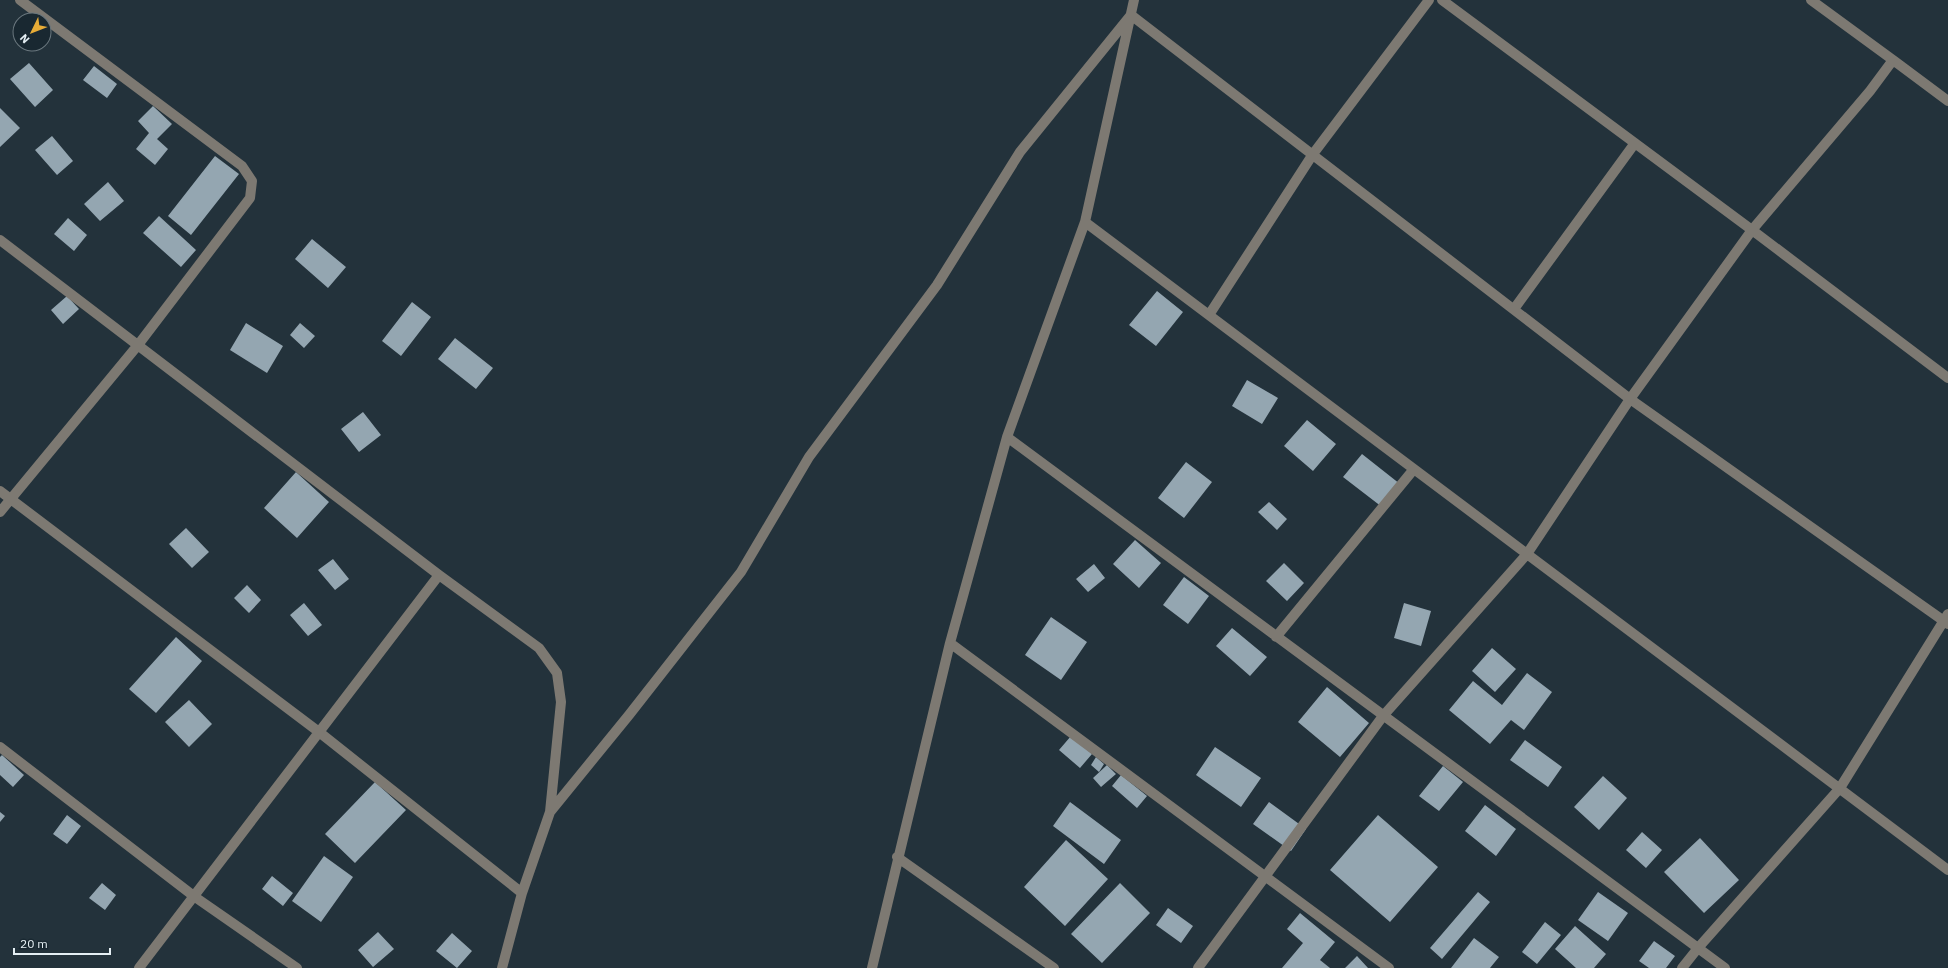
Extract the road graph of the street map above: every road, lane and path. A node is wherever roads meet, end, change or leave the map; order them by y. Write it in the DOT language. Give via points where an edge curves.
graph roads {
  1 [pos="20,0"];
  2 [pos="1134,0"];
  3 [pos="1429,0"];
  4 [pos="1442,0"];
  5 [pos="1811,0"];
  6 [pos="1131,15"];
  7 [pos="1893,60"];
  8 [pos="1948,101"];
  9 [pos="1635,143"];
  10 [pos="1313,154"];
  11 [pos="1085,222"];
  12 [pos="1752,230"];
  13 [pos="0,240"];
  14 [pos="1514,309"];
  15 [pos="1209,315"];
  16 [pos="138,345"];
  17 [pos="1948,378"];
  18 [pos="1630,398"];
  19 [pos="1007,437"];
  20 [pos="1414,469"];
  21 [pos="0,491"];
  22 [pos="10,499"];
  23 [pos="0,512"];
  24 [pos="1527,554"];
  25 [pos="439,575"];
  26 [pos="1946,619"];
  27 [pos="1276,637"];
  28 [pos="950,643"];
  29 [pos="1383,716"];
  30 [pos="319,732"];
  31 [pos="0,747"];
  32 [pos="1840,788"];
  33 [pos="550,812"];
  34 [pos="898,857"];
  35 [pos="1947,867"];
  36 [pos="1266,876"];
  37 [pos="522,893"];
  38 [pos="195,897"];
  39 [pos="1698,948"];
  40 [pos="139,968"];
  41 [pos="297,968"];
  42 [pos="502,968"];
  43 [pos="872,968"];
  44 [pos="1054,968"];
  45 [pos="1198,968"];
  46 [pos="1389,968"];
  47 [pos="1682,968"];
  48 [pos="1725,968"];
  1 -- 16 [label="street" via="242,166 252,181 250,198"];
  2 -- 6 [label="street"];
  3 -- 10 [label="street"];
  4 -- 9 [label="street"];
  5 -- 7 [label="street"];
  6 -- 10 [label="street"];
  6 -- 11 [label="street"];
  6 -- 33 [label="street" via="1020,152 937,284 809,457 741,572"];
  7 -- 8 [label="street"];
  7 -- 12 [label="street"];
  9 -- 12 [label="street"];
  9 -- 14 [label="street"];
  10 -- 14 [label="street"];
  10 -- 15 [label="street"];
  11 -- 15 [label="street"];
  11 -- 19 [label="street"];
  12 -- 17 [label="street"];
  12 -- 18 [label="street"];
  13 -- 16 [label="street"];
  14 -- 18 [label="street"];
  15 -- 20 [label="street"];
  16 -- 22 [label="street"];
  16 -- 25 [label="street"];
  18 -- 24 [label="street"];
  18 -- 26 [label="street"];
  19 -- 27 [label="street"];
  19 -- 28 [label="street"];
  20 -- 24 [label="street"];
  20 -- 27 [label="street"];
  21 -- 22 [label="street"];
  22 -- 23 [label="street"];
  22 -- 30 [label="street"];
  24 -- 29 [label="street"];
  24 -- 32 [label="street"];
  25 -- 30 [label="street"];
  25 -- 33 [label="street" via="539,648 557,673 561,702"];
  26 -- 32 [label="street"];
  27 -- 29 [label="street"];
  28 -- 34 [label="street"];
  28 -- 36 [label="street"];
  29 -- 36 [label="street"];
  29 -- 39 [label="street"];
  30 -- 37 [label="street"];
  30 -- 38 [label="street"];
  31 -- 38 [label="street"];
  32 -- 35 [label="street"];
  32 -- 39 [label="street"];
  33 -- 37 [label="street"];
  34 -- 43 [label="street"];
  34 -- 44 [label="street"];
  36 -- 45 [label="street"];
  36 -- 46 [label="street"];
  37 -- 42 [label="street"];
  38 -- 40 [label="street"];
  38 -- 41 [label="street"];
  39 -- 47 [label="street"];
  39 -- 48 [label="street"];
}
